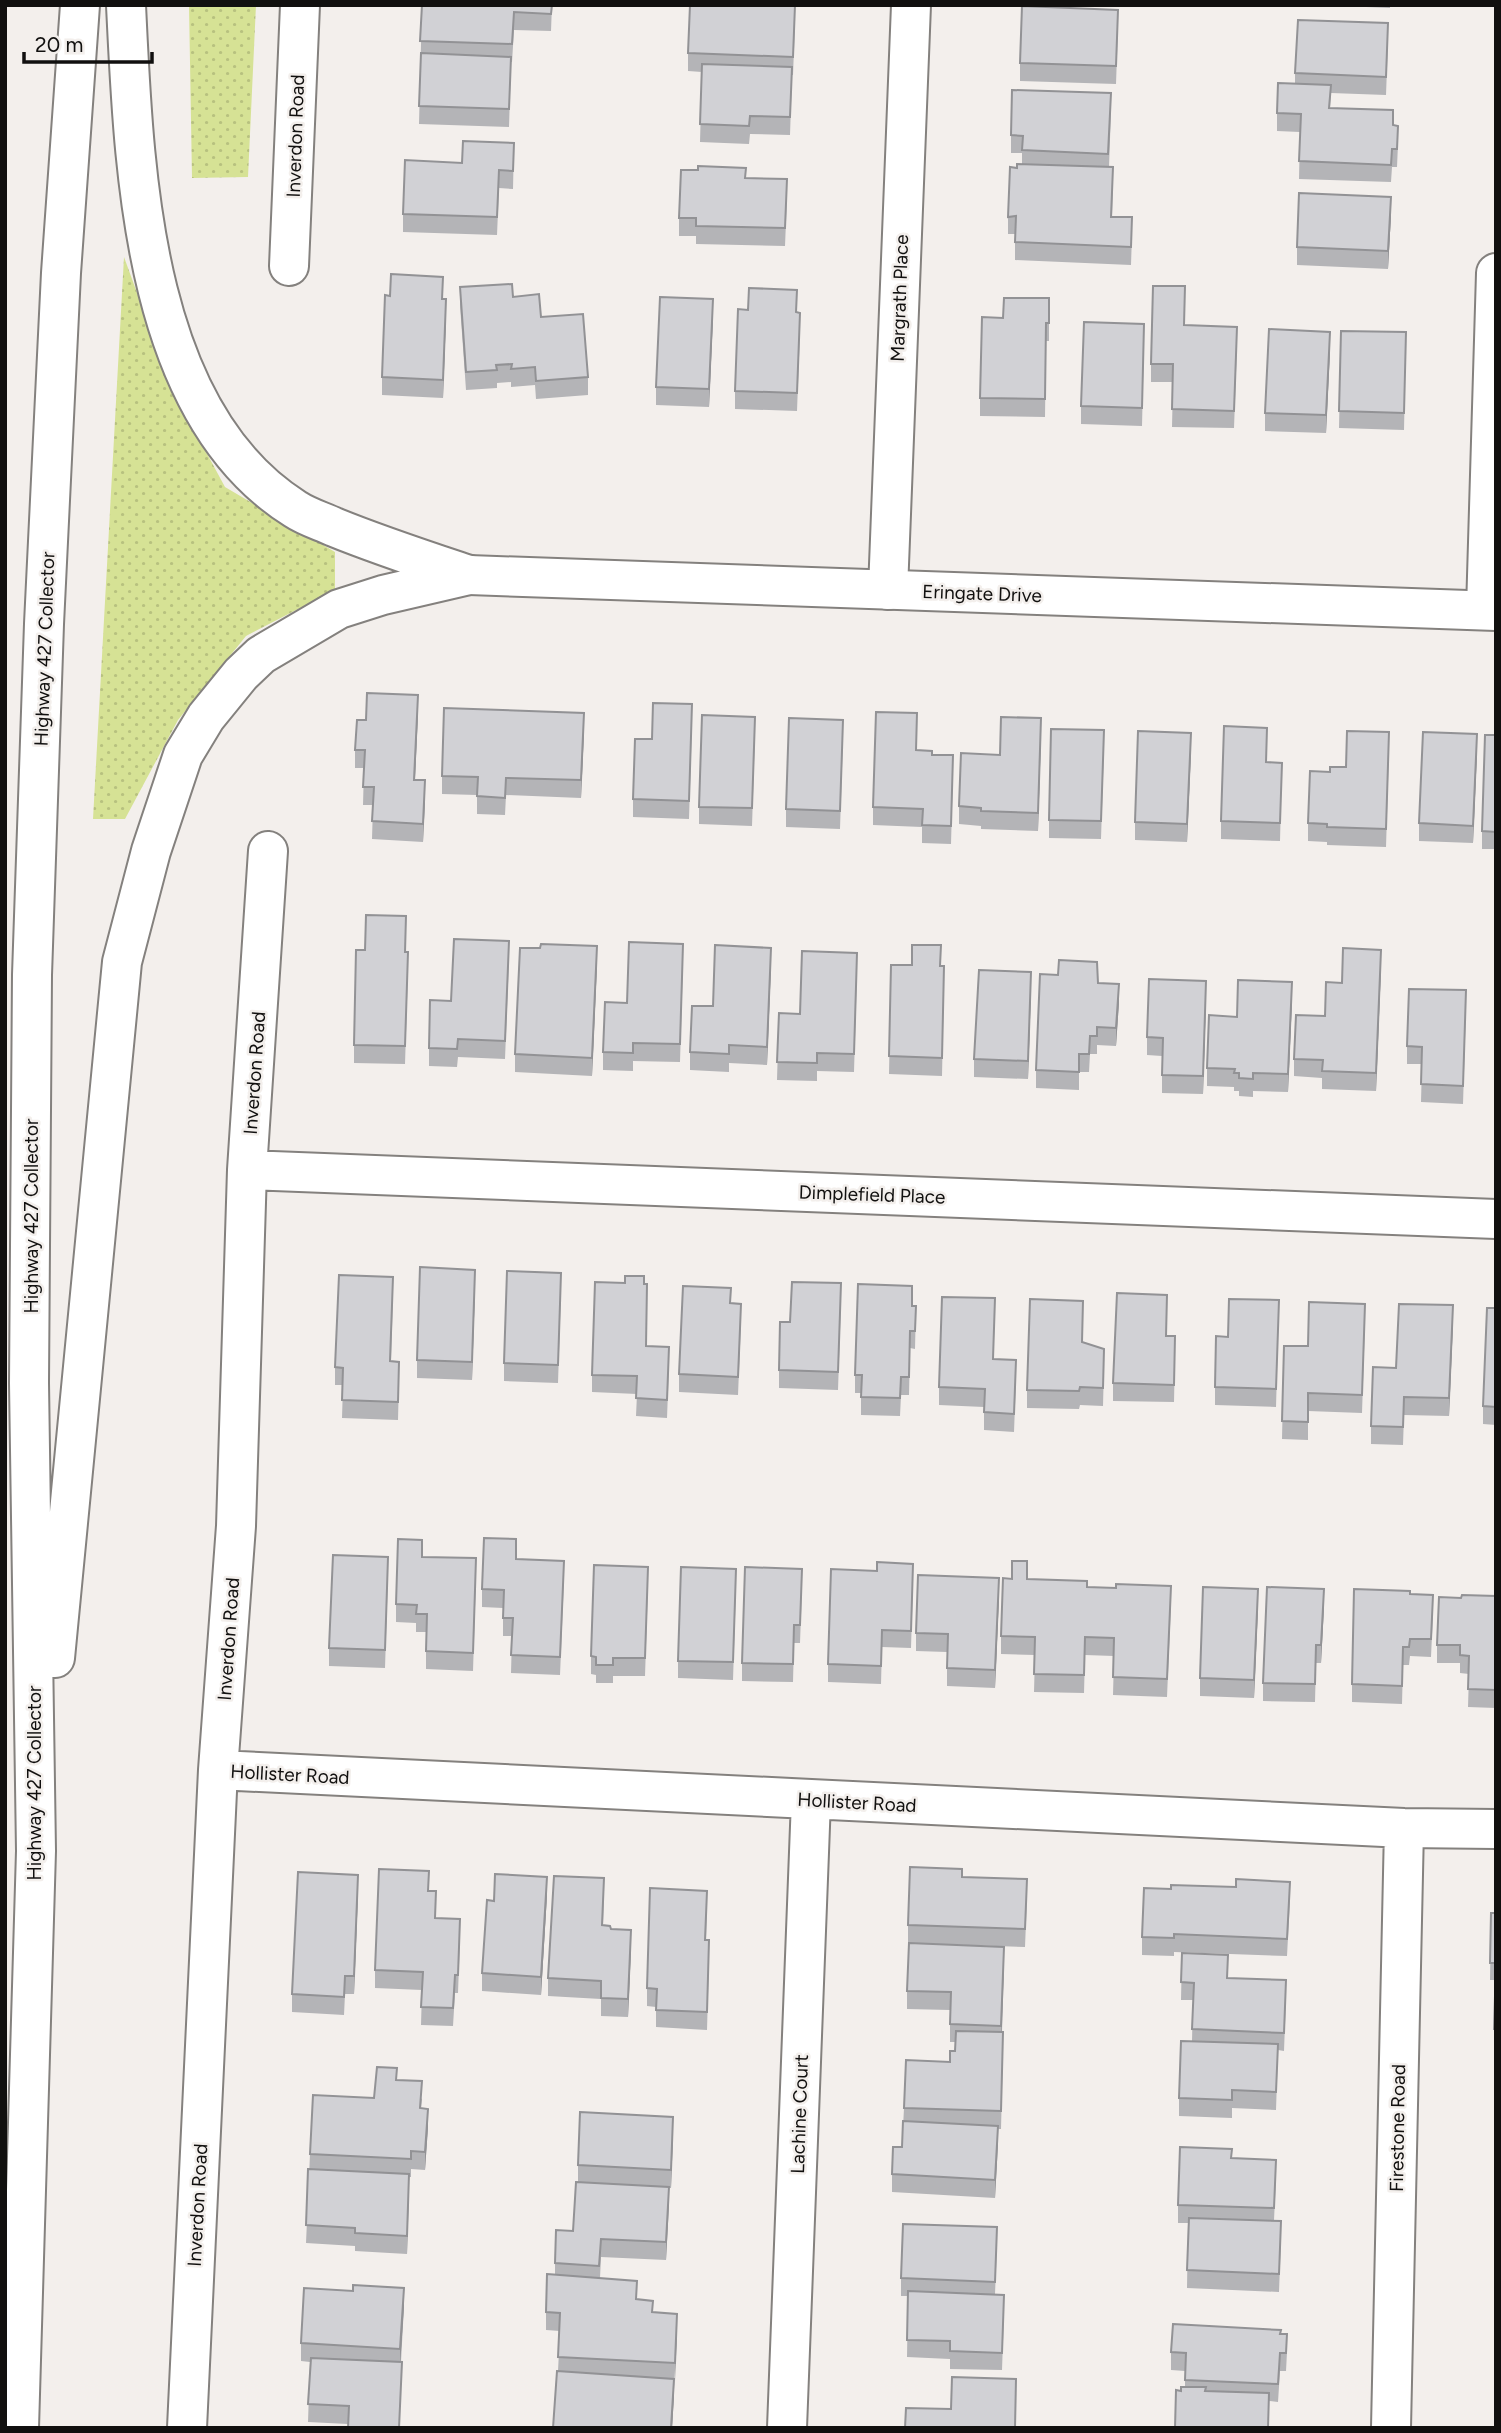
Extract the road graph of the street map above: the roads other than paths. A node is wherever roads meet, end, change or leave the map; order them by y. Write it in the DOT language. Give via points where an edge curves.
graph roads {
  1 [pos="80,5"];
  2 [pos="125,5"];
  3 [pos="300,5"];
  4 [pos="911,5"];
  5 [pos="289,266"];
  6 [pos="1496,273"];
  7 [pos="469,575"];
  8 [pos="888,590"];
  9 [pos="1491,610"];
  10 [pos="268,851"];
  11 [pos="247,1170"];
  12 [pos="1496,1219"];
  13 [pos="218,1770"];
  14 [pos="811,1800"];
  15 [pos="1404,1828"];
  16 [pos="1496,1829"];
  17 [pos="36,1852"];
  18 [pos="19,2428"];
  19 [pos="187,2428"];
  20 [pos="787,2428"];
  21 [pos="1391,2428"];
  1 -- 17 [label="main road, Highway 427 Collector" via="44,610 32,975 29,1383"];
  2 -- 7 [label="main road" via="132,115 159,301 180,365 216,430 253,476 295,509 367,541"];
  3 -- 5 [label="main road, Inverdon Road"];
  4 -- 8 [label="main road, Margrath Place"];
  6 -- 9 [label="main road"];
  7 -- 8 [label="main road, Eringate Drive"];
  7 -- 17 [label="main road" via="339,609 261,655 206,717 183,755 150,851 121,962"];
  8 -- 9 [label="main road, Eringate Drive"];
  10 -- 11 [label="main road, Inverdon Road"];
  11 -- 12 [label="main road, Dimplefield Place"];
  11 -- 13 [label="main road, Inverdon Road" via="236,1526"];
  13 -- 14 [label="main road, Hollister Road"];
  13 -- 19 [label="main road, Inverdon Road"];
  14 -- 15 [label="main road, Hollister Road"];
  14 -- 20 [label="main road, Lachine Court"];
  15 -- 16 [label="main road, Hollister Road"];
  15 -- 21 [label="main road, Firestone Road"];
  17 -- 18 [label="main road, Highway 427 Collector"];
}
